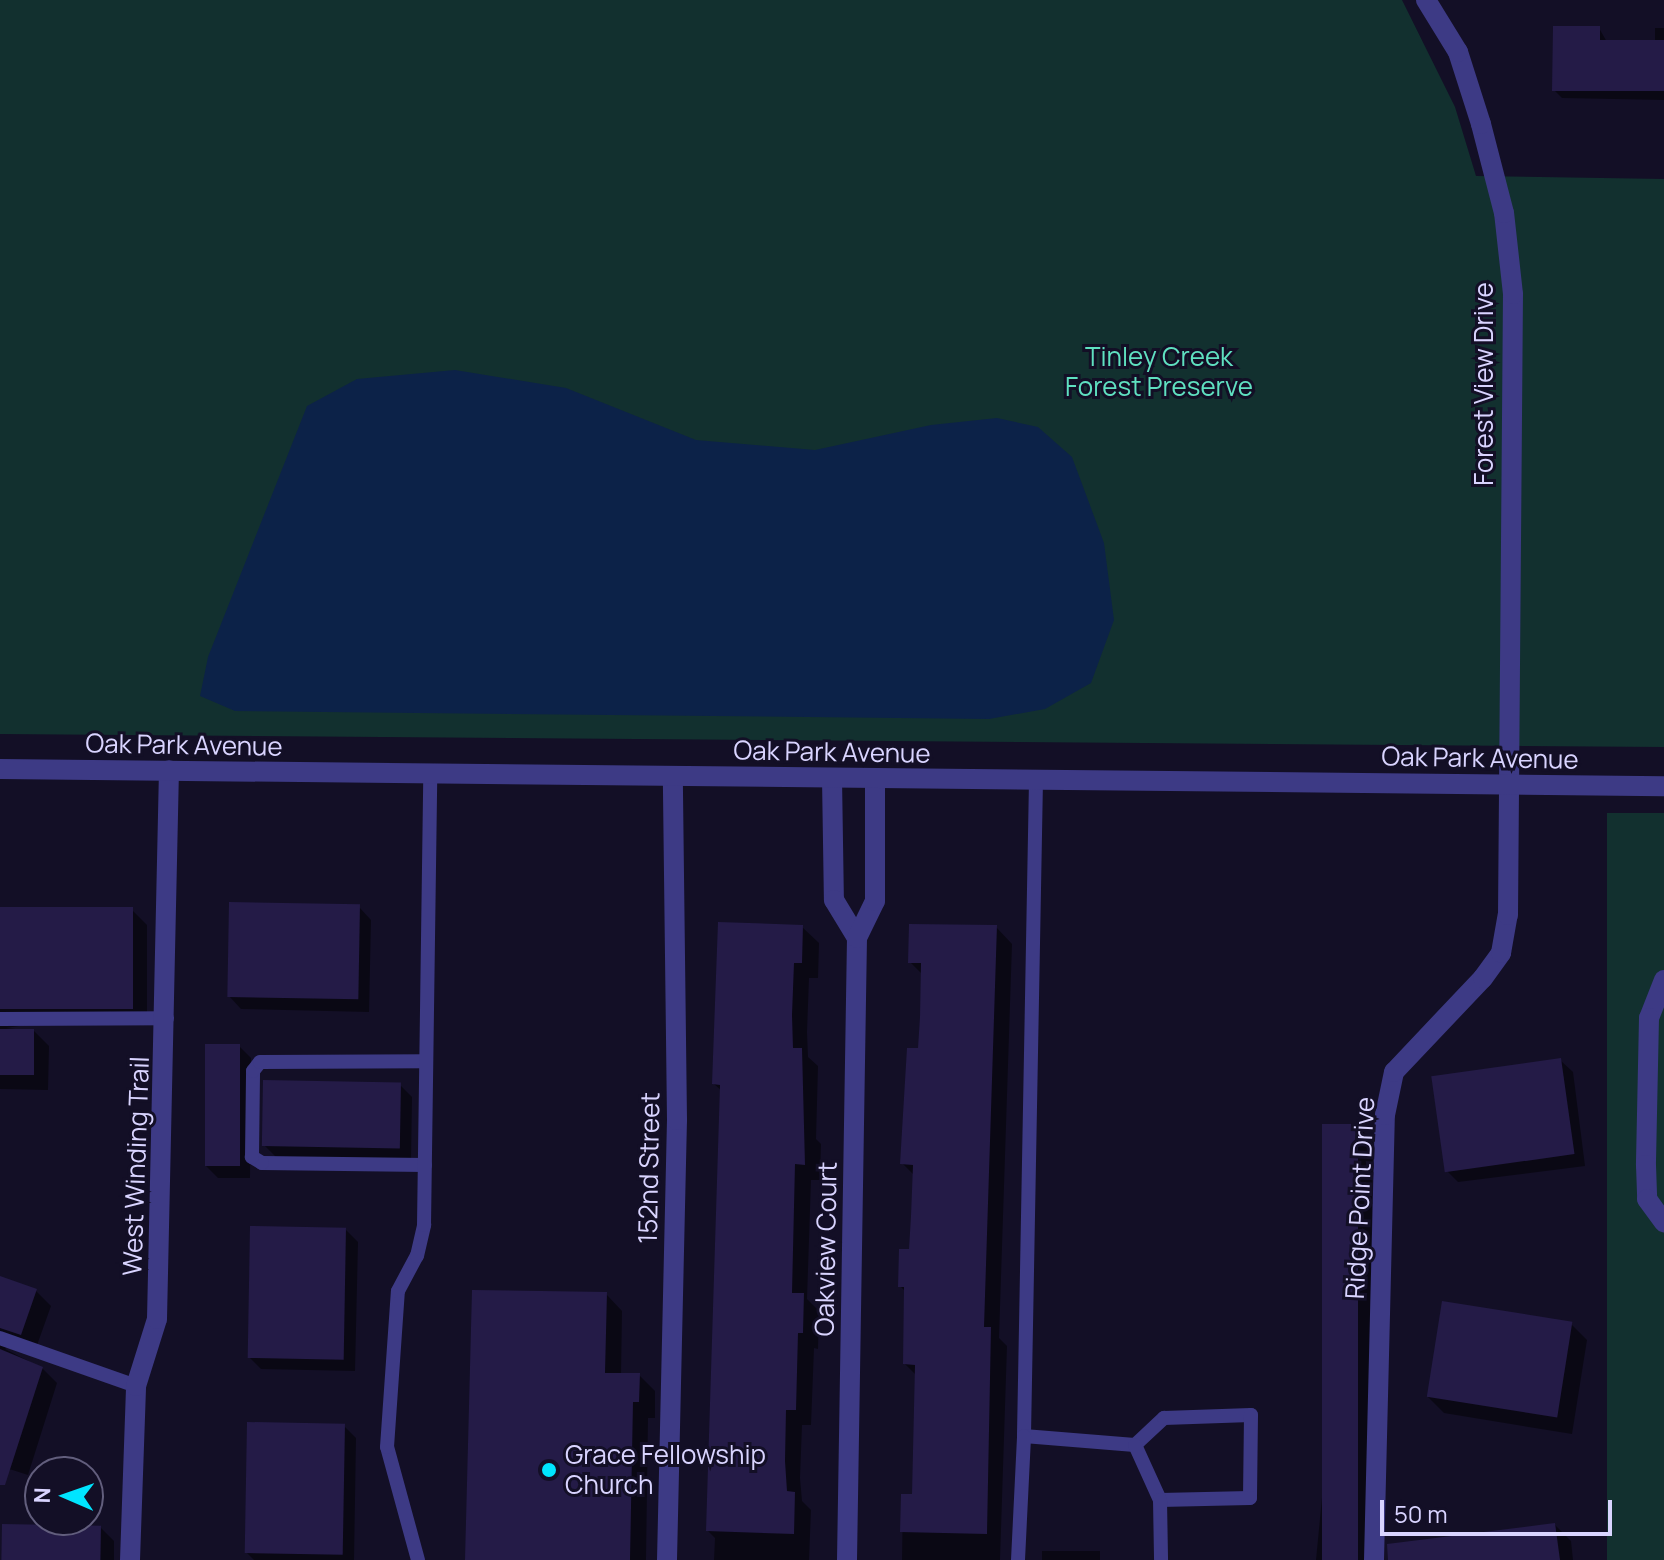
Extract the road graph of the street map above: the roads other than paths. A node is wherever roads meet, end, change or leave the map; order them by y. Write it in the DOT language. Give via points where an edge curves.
graph roads {
  1 [pos="1426,0"];
  2 [pos="0,769"];
  3 [pos="169,770"];
  4 [pos="430,773"];
  5 [pos="673,776"];
  6 [pos="832,778"];
  7 [pos="875,778"];
  8 [pos="1036,780"];
  9 [pos="1505,785"];
  10 [pos="1664,786"];
  11 [pos="857,938"];
  12 [pos="1664,980"];
  13 [pos="167,1018"];
  14 [pos="0,1019"];
  15 [pos="426,1061"];
  16 [pos="425,1165"];
  17 [pos="1664,1222"];
  18 [pos="0,1338"];
  19 [pos="136,1386"];
  20 [pos="1024,1436"];
  21 [pos="1135,1445"];
  22 [pos="1160,1500"];
  23 [pos="130,1560"];
  24 [pos="418,1560"];
  25 [pos="667,1560"];
  26 [pos="847,1560"];
  27 [pos="1018,1560"];
  28 [pos="1161,1560"];
  29 [pos="1374,1560"];
  1 -- 9 [label="street, Forest View Drive" via="1458,52 1481,124 1504,213 1513,294"];
  2 -- 3 [label="street, Oak Park Avenue"];
  3 -- 4 [label="street, Oak Park Avenue"];
  3 -- 13 [label="street, West Winding Trail"];
  4 -- 5 [label="street, Oak Park Avenue"];
  4 -- 15 [label="lane"];
  5 -- 6 [label="street, Oak Park Avenue"];
  5 -- 25 [label="street, 152nd Street" via="677,1120"];
  6 -- 7 [label="street, Oak Park Avenue"];
  6 -- 11 [label="street" via="834,900"];
  7 -- 8 [label="street, Oak Park Avenue"];
  7 -- 11 [label="street, Oakview Court" via="875,901"];
  8 -- 9 [label="street, Oak Park Avenue"];
  8 -- 20 [label="lane"];
  9 -- 10 [label="street, Oak Park Avenue"];
  9 -- 29 [label="street, Ridge Point Drive" via="1508,915 1501,953 1394,1072 1385,1115"];
  11 -- 26 [label="street, Oakview Court"];
  12 -- 17 [label="street" via="1649,1018 1647,1199"];
  13 -- 14 [label="lane"];
  13 -- 19 [label="street, West Winding Trail" via="157,1319"];
  15 -- 16 [label="lane"];
  15 -- 16 [label="lane" via="260,1062 253,1071 252,1114 252,1157 262,1163"];
  16 -- 24 [label="lane" via="424,1225 417,1256 398,1291 387,1447"];
  18 -- 19 [label="lane"];
  19 -- 23 [label="street, West Winding Trail"];
  20 -- 21 [label="lane"];
  20 -- 27 [label="lane"];
  21 -- 22 [label="lane"];
  21 -- 22 [label="lane" via="1164,1418 1251,1415 1250,1498"];
  22 -- 28 [label="lane"];
}
